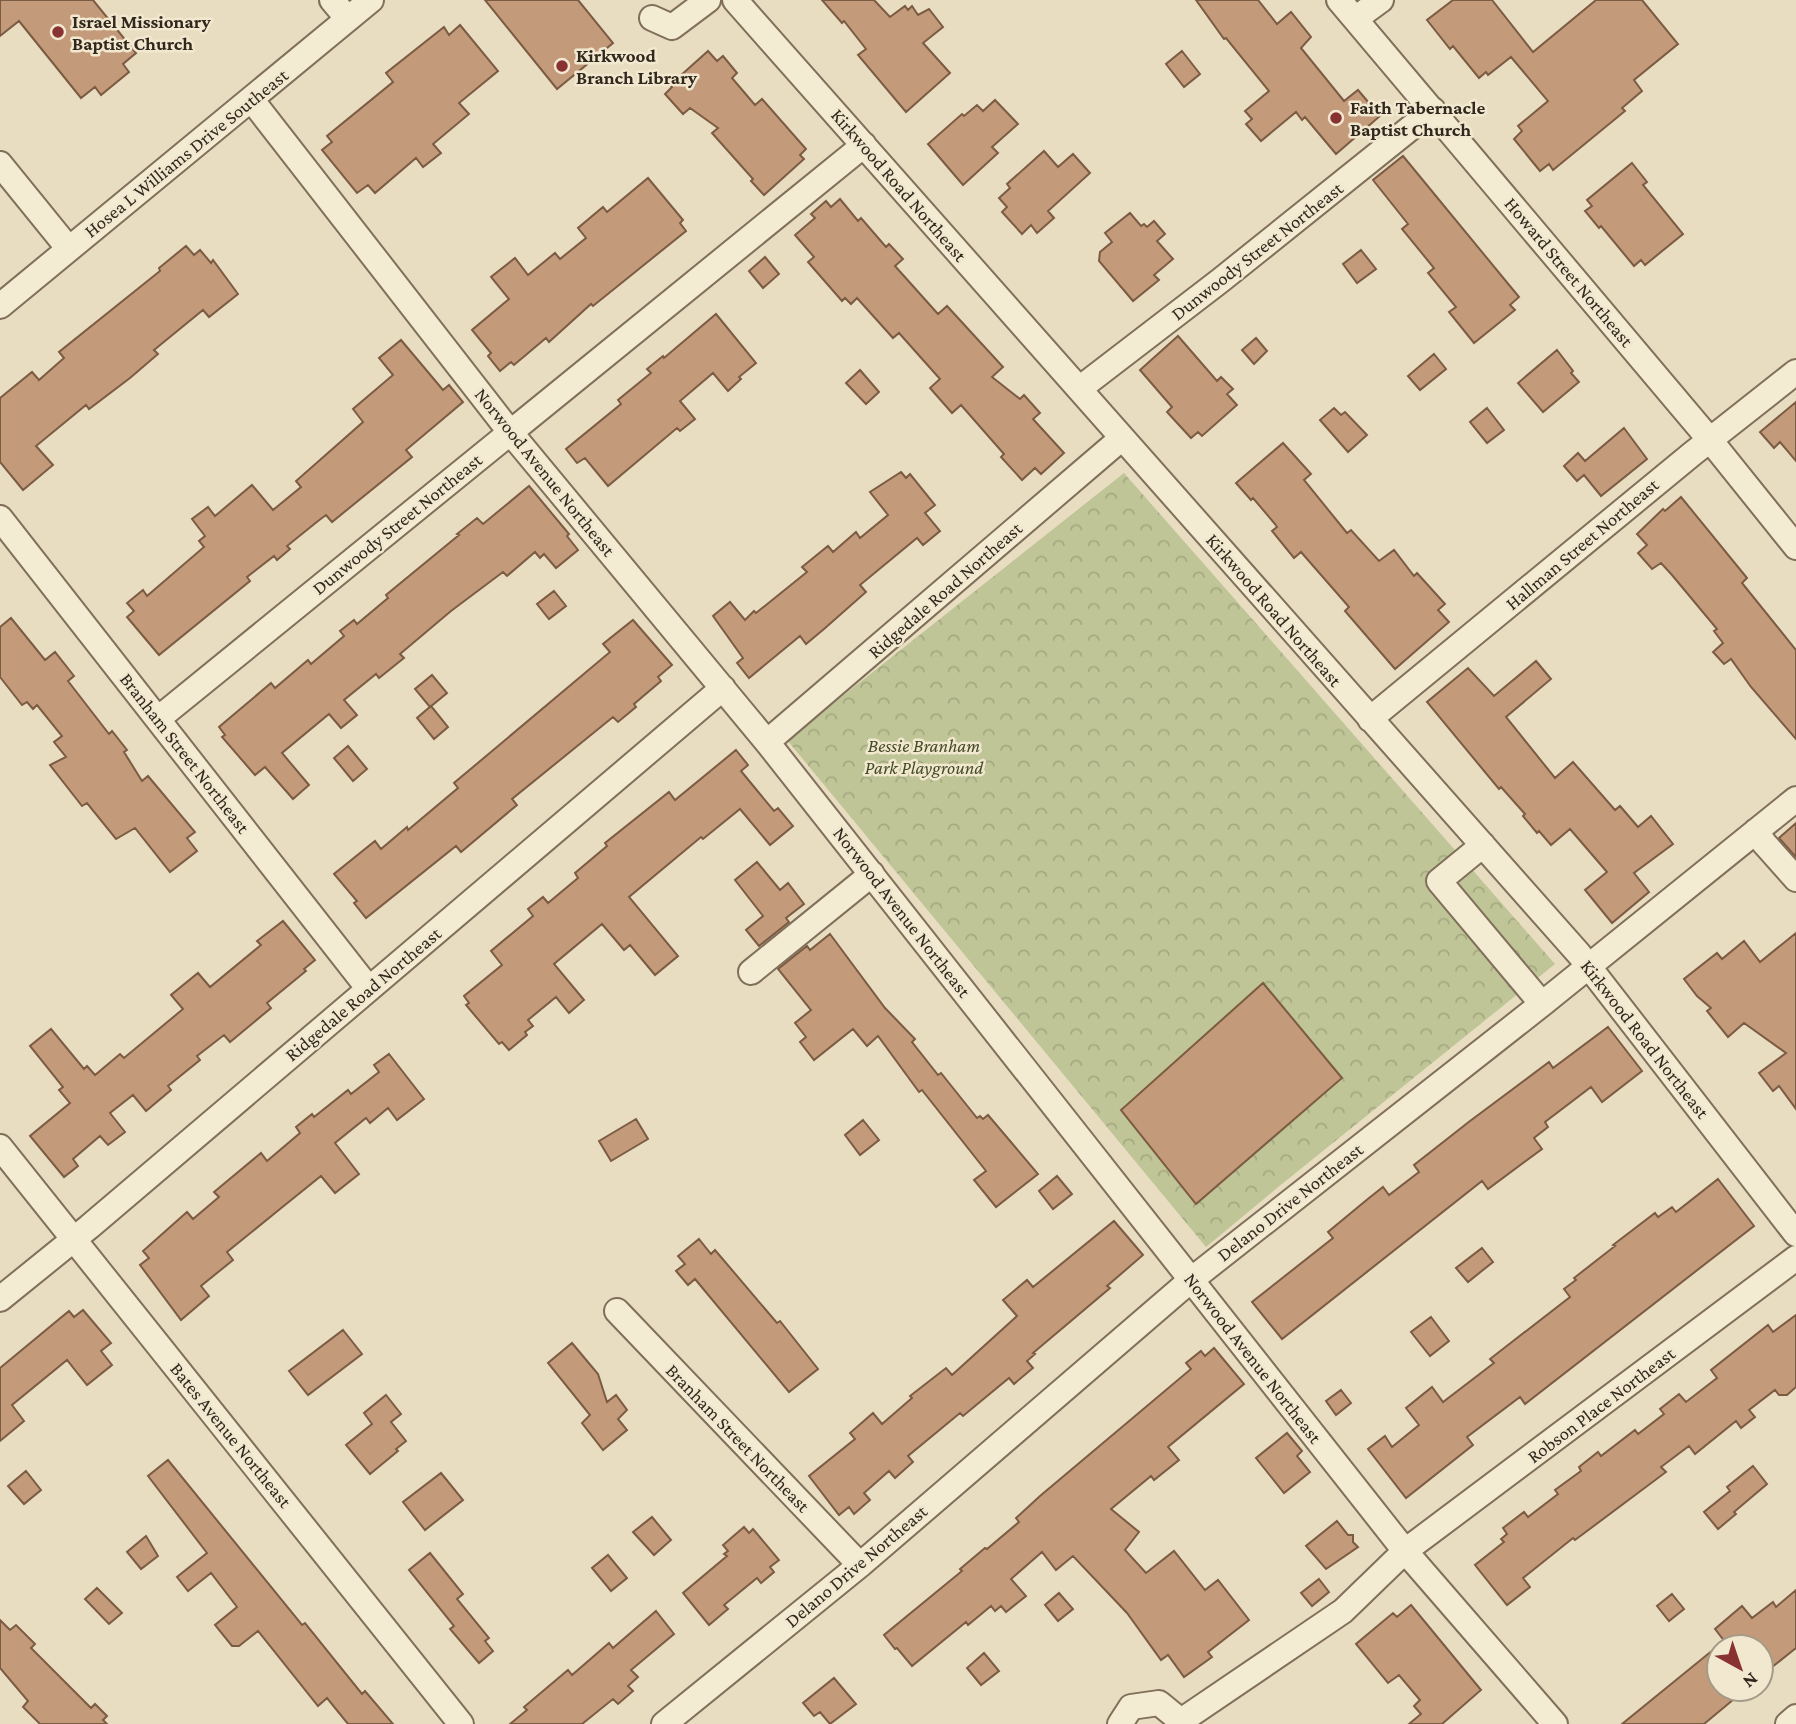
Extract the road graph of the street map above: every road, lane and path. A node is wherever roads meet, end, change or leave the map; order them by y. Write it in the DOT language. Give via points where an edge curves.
graph roads {
  1 [pos="332,0"];
  2 [pos="371,0"];
  3 [pos="708,0"];
  4 [pos="735,0"];
  5 [pos="1381,0"];
  6 [pos="1347,9"];
  7 [pos="652,18"];
  8 [pos="348,19"];
  9 [pos="251,99"];
  10 [pos="1433,110"];
  11 [pos="864,145"];
  12 [pos="0,164"];
  13 [pos="69,249"];
  14 [pos="0,306"];
  15 [pos="1796,372"];
  16 [pos="1079,389"];
  17 [pos="510,432"];
  18 [pos="1122,438"];
  19 [pos="1710,440"];
  20 [pos="0,518"];
  21 [pos="1796,547"];
  22 [pos="723,688"];
  23 [pos="159,718"];
  24 [pos="1370,719"];
  25 [pos="768,741"];
  26 [pos="1796,799"];
  27 [pos="1756,831"];
  28 [pos="1483,845"];
  29 [pos="872,874"];
  30 [pos="1796,879"];
  31 [pos="1589,966"];
  32 [pos="751,972"];
  33 [pos="369,989"];
  34 [pos="1542,1004"];
  35 [pos="0,1147"];
  36 [pos="1796,1234"];
  37 [pos="74,1239"];
  38 [pos="1796,1258"];
  39 [pos="1191,1280"];
  40 [pos="0,1299"];
  41 [pos="617,1311"];
  42 [pos="1405,1552"];
  43 [pos="860,1565"];
  44 [pos="1796,1717"];
  45 [pos="1182,1723"];
  46 [pos="461,1724"];
  47 [pos="664,1724"];
  48 [pos="1120,1724"];
  49 [pos="1555,1724"];
  50 [pos="1788,1724"];
  1 -- 8 [label="street"];
  2 -- 8 [label="street, Hosea L Williams Drive Southeast"];
  3 -- 7 [label="street" via="672,27"];
  4 -- 11 [label="street, Kirkwood Road Northeast"];
  5 -- 6 [label="street"];
  6 -- 10 [label="street, Howard Street Northeast"];
  8 -- 9 [label="street, Hosea L Williams Drive Southeast"];
  9 -- 13 [label="street, Hosea L Williams Drive Southeast"];
  9 -- 17 [label="street, Norwood Avenue Northeast"];
  10 -- 16 [label="street, Dunwoody Street Northeast"];
  10 -- 19 [label="street, Howard Street Northeast"];
  11 -- 16 [label="street, Kirkwood Road Northeast"];
  11 -- 17 [label="street, Dunwoody Street Northeast"];
  12 -- 13 [label="street"];
  13 -- 14 [label="street, Hosea L Williams Drive Southeast"];
  15 -- 19 [label="street, Hallman Street Northeast"];
  16 -- 18 [label="street, Kirkwood Road Northeast"];
  17 -- 22 [label="street, Norwood Avenue Northeast"];
  17 -- 23 [label="street, Dunwoody Street Northeast"];
  18 -- 24 [label="street, Kirkwood Road Northeast"];
  18 -- 25 [label="street, Ridgedale Road Northeast"];
  19 -- 21 [label="street, Howard Street Northeast"];
  19 -- 24 [label="street, Hallman Street Northeast"];
  20 -- 23 [label="street, Branham Street Northeast"];
  22 -- 25 [label="street, Norwood Avenue Northeast"];
  22 -- 33 [label="street, Ridgedale Road Northeast"];
  23 -- 33 [label="street, Branham Street Northeast"];
  24 -- 28 [label="street, Kirkwood Road Northeast"];
  25 -- 29 [label="street, Norwood Avenue Northeast"];
  26 -- 27 [label="street, Delano Drive Northeast"];
  27 -- 30 [label="street"];
  27 -- 31 [label="street, Delano Drive Northeast"];
  28 -- 31 [label="street, Kirkwood Road Northeast"];
  28 -- 34 [label="street" via="1440,881"];
  29 -- 32 [label="street"];
  29 -- 39 [label="street, Norwood Avenue Northeast"];
  31 -- 34 [label="street, Delano Drive Northeast"];
  31 -- 36 [label="street, Kirkwood Road Northeast"];
  33 -- 37 [label="street, Ridgedale Road Northeast"];
  34 -- 39 [label="street, Delano Drive Northeast"];
  35 -- 37 [label="street, Bates Avenue Northeast"];
  37 -- 40 [label="street, Ridgedale Road Northeast"];
  37 -- 46 [label="street, Bates Avenue Northeast"];
  38 -- 42 [label="street, Robson Place Northeast"];
  39 -- 42 [label="street, Norwood Avenue Northeast"];
  39 -- 43 [label="street, Delano Drive Northeast"];
  41 -- 43 [label="street, Branham Street Northeast"];
  42 -- 45 [label="street, Robson Place Northeast" via="1343,1611"];
  42 -- 49 [label="street, Norwood Avenue Northeast"];
  43 -- 47 [label="street, Delano Drive Northeast"];
  44 -- 50 [label="street"];
  45 -- 48 [label="street" via="1160,1703 1131,1707"];
}
